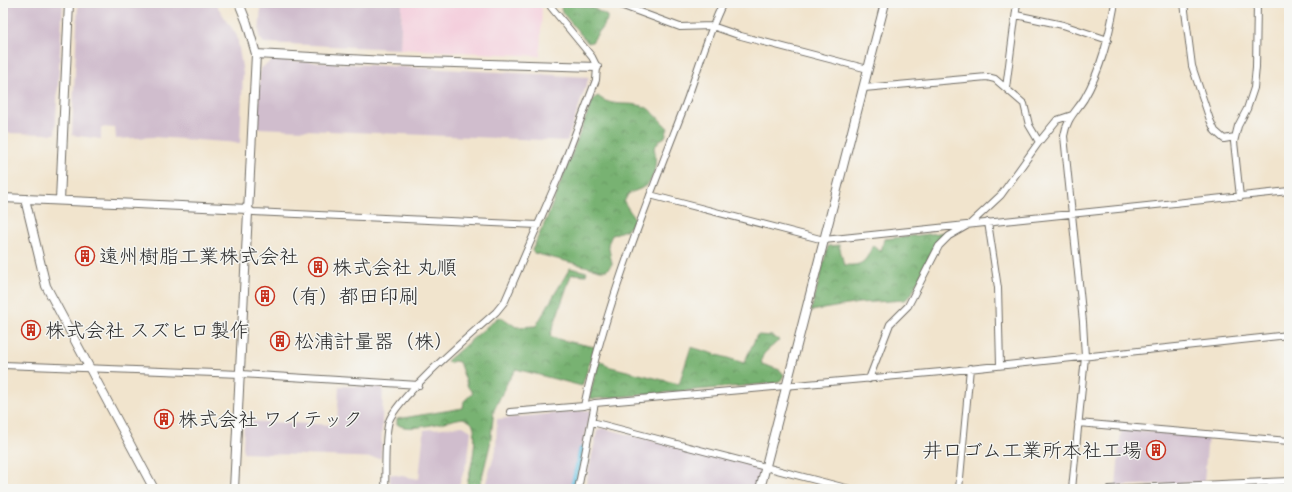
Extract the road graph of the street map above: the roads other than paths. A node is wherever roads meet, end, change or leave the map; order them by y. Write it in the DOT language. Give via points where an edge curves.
graph roads {
  1 [pos="69,3"];
  2 [pos="239,3"];
  3 [pos="549,3"];
  4 [pos="556,3"];
  5 [pos="615,3"];
  6 [pos="723,3"];
  7 [pos="885,3"];
  8 [pos="1017,3"];
  9 [pos="1114,3"];
  10 [pos="1184,3"];
  11 [pos="1257,3"];
  12 [pos="553,10"];
  13 [pos="1016,15"];
  14 [pos="712,26"];
  15 [pos="1108,40"];
  16 [pos="256,54"];
  17 [pos="597,67"];
  18 [pos="868,69"];
  19 [pos="864,88"];
  20 [pos="1006,88"];
  21 [pos="1072,114"];
  22 [pos="1235,137"];
  23 [pos="1039,142"];
  24 [pos="1289,192"];
  25 [pos="650,194"];
  26 [pos="1240,196"];
  27 [pos="3,198"];
  28 [pos="25,199"];
  29 [pos="60,200"];
  30 [pos="248,209"];
  31 [pos="1072,214"];
  32 [pos="988,222"];
  33 [pos="970,224"];
  34 [pos="538,225"];
  35 [pos="824,240"];
  36 [pos="1289,335"];
  37 [pos="1085,357"];
  38 [pos="3,365"];
  39 [pos="1000,365"];
  40 [pos="970,368"];
  41 [pos="89,369"];
  42 [pos="241,374"];
  43 [pos="869,379"];
  44 [pos="419,385"];
  45 [pos="786,386"];
  46 [pos="595,403"];
  47 [pos="584,406"];
  48 [pos="510,412"];
  49 [pos="592,422"];
  50 [pos="1078,423"];
  51 [pos="1289,440"];
  52 [pos="765,467"];
  53 [pos="1289,481"];
  54 [pos="154,489"];
  55 [pos="234,489"];
  56 [pos="385,489"];
  57 [pos="578,489"];
  58 [pos="760,489"];
  59 [pos="850,489"];
  60 [pos="959,489"];
  61 [pos="1072,489"];
  62 [pos="1110,489"];
  1 -- 29 [label="street"];
  2 -- 16 [label="street"];
  3 -- 12 [label="street"];
  4 -- 12 [label="street"];
  5 -- 14 [label="street" via="680,27"];
  6 -- 14 [label="street"];
  7 -- 18 [label="street"];
  8 -- 13 [label="street"];
  9 -- 15 [label="street"];
  10 -- 22 [label="street" via="1192,66 1210,120 1224,139"];
  11 -- 22 [label="street" via="1254,88"];
  12 -- 17 [label="street" via="592,56"];
  13 -- 15 [label="street" via="1073,28"];
  13 -- 20 [label="street"];
  14 -- 18 [label="street"];
  14 -- 25 [label="street" via="685,106"];
  15 -- 21 [label="street" via="1083,99"];
  16 -- 17 [label="street"];
  16 -- 30 [label="street"];
  17 -- 34 [label="street" via="596,80"];
  18 -- 19 [label="street"];
  19 -- 20 [label="street" via="987,77 995,79"];
  19 -- 35 [label="street"];
  20 -- 23 [label="street" via="1024,104 1029,125"];
  21 -- 23 [label="street" via="1057,120"];
  21 -- 31 [label="street" via="1064,136"];
  22 -- 26 [label="street"];
  23 -- 33 [label="street" via="1001,195"];
  24 -- 26 [label="street"];
  25 -- 35 [label="street"];
  25 -- 47 [label="street" via="591,372"];
  26 -- 31 [label="street"];
  27 -- 28 [label="street"];
  28 -- 29 [label="street"];
  28 -- 41 [label="street" via="46,286"];
  29 -- 30 [label="street"];
  30 -- 34 [label="street" via="253,212"];
  30 -- 42 [label="street"];
  31 -- 32 [label="street"];
  31 -- 37 [label="street"];
  32 -- 33 [label="street"];
  32 -- 39 [label="street" via="998,288"];
  33 -- 35 [label="street"];
  33 -- 43 [label="street" via="948,236 939,246 908,306 890,324"];
  34 -- 44 [label="street" via="505,301"];
  35 -- 45 [label="street"];
  36 -- 37 [label="street"];
  37 -- 39 [label="street"];
  37 -- 50 [label="street"];
  38 -- 41 [label="street"];
  39 -- 40 [label="street"];
  40 -- 43 [label="street"];
  40 -- 60 [label="street"];
  41 -- 42 [label="street"];
  41 -- 54 [label="street"];
  42 -- 44 [label="street"];
  42 -- 55 [label="street"];
  43 -- 45 [label="street"];
  44 -- 56 [label="street" via="390,421"];
  45 -- 46 [label="street"];
  45 -- 52 [label="street"];
  46 -- 47 [label="street"];
  46 -- 49 [label="street"];
  47 -- 48 [label="street"];
  49 -- 52 [label="street"];
  49 -- 57 [label="street"];
  50 -- 51 [label="street"];
  50 -- 61 [label="street"];
  52 -- 58 [label="street"];
  52 -- 59 [label="street"];
  53 -- 62 [label="street"];
}
